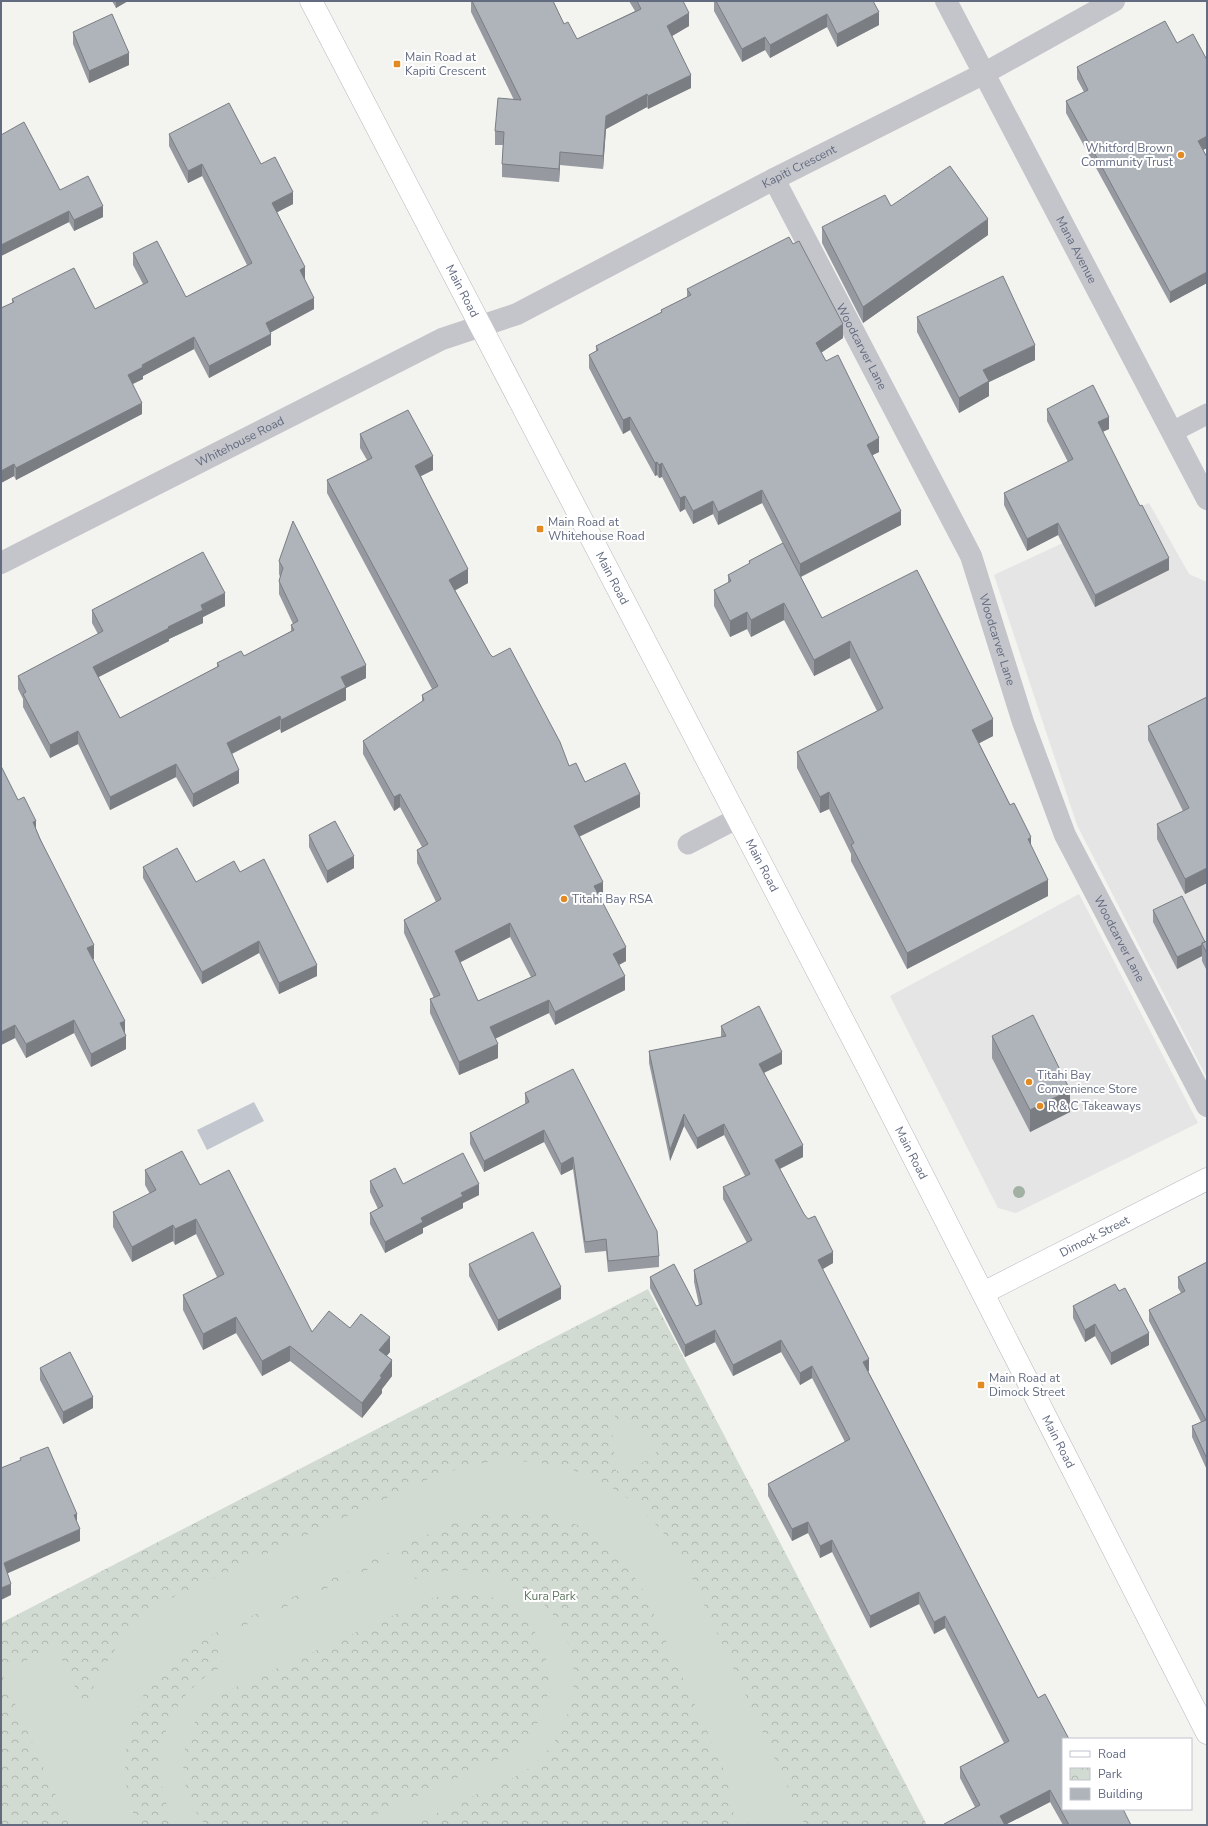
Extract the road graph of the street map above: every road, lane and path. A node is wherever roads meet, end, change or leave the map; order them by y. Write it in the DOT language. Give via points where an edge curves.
graph roads {
  1 [pos="311,1"];
  2 [pos="946,1"];
  3 [pos="1114,1"];
  4 [pos="983,74"];
  5 [pos="774,179"];
  6 [pos="481,326"];
  7 [pos="1207,414"];
  8 [pos="1172,432"];
  9 [pos="1207,499"];
  10 [pos="1,563"];
  11 [pos="738,818"];
  12 [pos="688,844"];
  13 [pos="1207,1106"];
  14 [pos="1207,1179"];
  15 [pos="983,1293"];
  16 [pos="1207,1733"];
  1 -- 6 [label="main road, Main Road"];
  2 -- 4 [label="street, Mana Avenue"];
  3 -- 4 [label="street, Kapiti Crescent"];
  4 -- 5 [label="street, Kapiti Crescent"];
  4 -- 8 [label="street, Mana Avenue"];
  5 -- 6 [label="street, Kapiti Crescent" via="517,314"];
  5 -- 13 [label="street, Woodcarver Lane" via="971,556 1023,722 1065,835"];
  6 -- 10 [label="street, Whitehouse Road" via="442,339"];
  6 -- 11 [label="main road, Main Road"];
  7 -- 8 [label="lane"];
  8 -- 9 [label="street, Mana Avenue"];
  11 -- 12 [label="lane"];
  11 -- 15 [label="main road, Main Road"];
  14 -- 15 [label="main road, Dimock Street"];
  15 -- 16 [label="main road, Main Road"];
}
